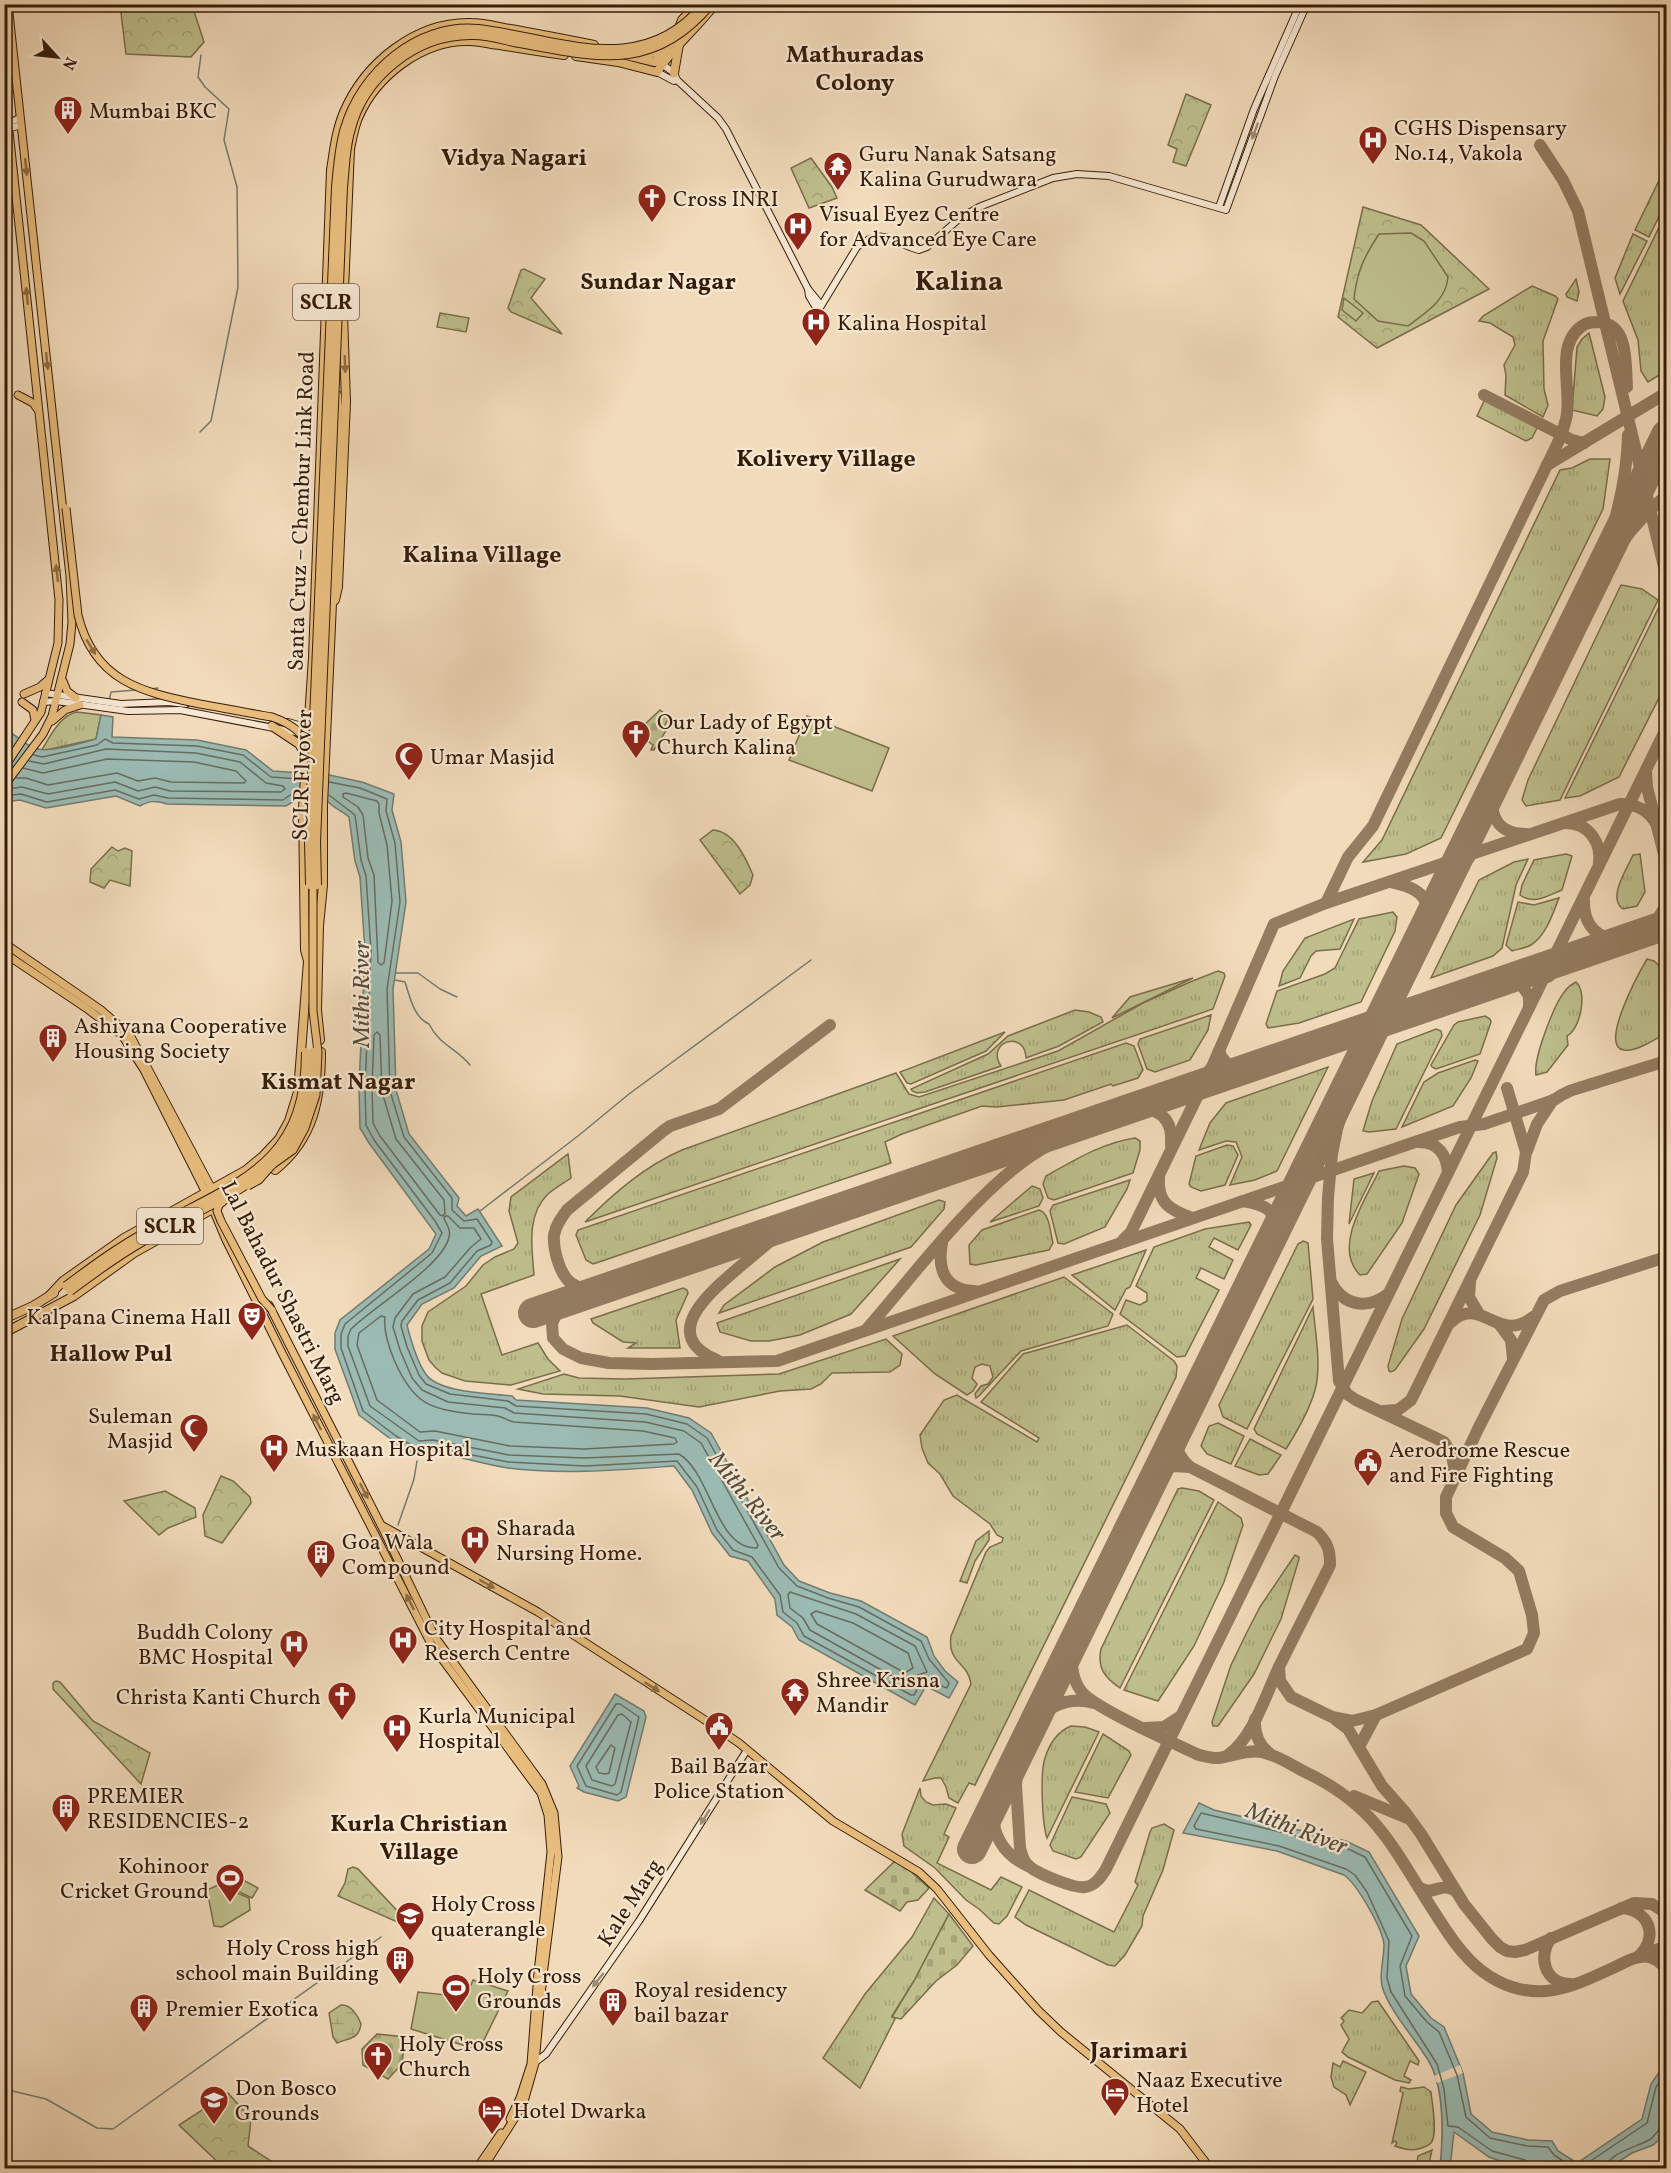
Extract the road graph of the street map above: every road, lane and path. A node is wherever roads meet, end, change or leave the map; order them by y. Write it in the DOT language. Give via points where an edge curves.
graph roads {
  1 [pos="8,4"];
  2 [pos="697,4"];
  3 [pos="704,4"];
  4 [pos="713,4"];
  5 [pos="1300,4"];
  6 [pos="1307,4"];
  7 [pos="683,19"];
  8 [pos="695,28"];
  9 [pos="678,38"];
  10 [pos="598,46"];
  11 [pos="625,54"];
  12 [pos="658,63"];
  13 [pos="653,71"];
  14 [pos="675,76"];
  15 [pos="4,84"];
  16 [pos="359,86"];
  17 [pos="372,96"];
  18 [pos="21,122"];
  19 [pos="7,127"];
  20 [pos="4,146"];
  21 [pos="12,153"];
  22 [pos="333,157"];
  23 [pos="1222,208"];
  24 [pos="809,290"];
  25 [pos="829,295"];
  26 [pos="332,377"];
  27 [pos="18,395"];
  28 [pos="40,412"];
  29 [pos="60,486"];
  30 [pos="332,603"];
  31 [pos="64,672"];
  32 [pos="49,679"];
  33 [pos="45,693"];
  34 [pos="24,694"];
  35 [pos="57,698"];
  36 [pos="76,698"];
  37 [pos="22,702"];
  38 [pos="43,702"];
  39 [pos="102,704"];
  40 [pos="80,705"];
  41 [pos="239,717"];
  42 [pos="35,722"];
  43 [pos="272,726"];
  44 [pos="46,727"];
  45 [pos="308,732"];
  46 [pos="326,733"];
  47 [pos="307,763"];
  48 [pos="4,768"];
  49 [pos="4,786"];
  50 [pos="304,838"];
  51 [pos="322,838"];
  52 [pos="314,885"];
  53 [pos="319,926"];
  54 [pos="4,943"];
  55 [pos="4,953"];
  56 [pos="308,961"];
  57 [pos="304,1010"];
  58 [pos="316,1010"];
  59 [pos="309,1052"];
  60 [pos="174,1123"];
  61 [pos="278,1140"];
  62 [pos="294,1153"];
  63 [pos="274,1167"];
  64 [pos="209,1191"];
  65 [pos="215,1208"];
  66 [pos="153,1222"];
  67 [pos="161,1238"];
  68 [pos="68,1288"];
  69 [pos="50,1295"];
  70 [pos="56,1304"];
  71 [pos="272,1310"];
  72 [pos="4,1318"];
  73 [pos="4,1333"];
  74 [pos="381,1525"];
  75 [pos="372,1528"];
  76 [pos="747,1750"];
  77 [pos="533,2063"];
  78 [pos="1176,2128"];
  79 [pos="477,2169"];
  80 [pos="483,2169"];
  81 [pos="1204,2169"];
  82 [pos="1210,2169"];
  1 -- 18 [label="main road"];
  2 -- 7 [label="highway"];
  3 -- 26 [label="highway, bridge" via="665,37 630,49 586,48 475,29 418,41 384,65 353,106 341,146 336,187"];
  4 -- 8 [label="highway"];
  4 -- 26 [label="highway, bridge" via="676,37 631,55 585,54 475,35 440,39 421,46 388,69 358,109 347,146"];
  5 -- 23 [label="main road" via="1258,99"];
  6 -- 23 [label="main road, one-way"];
  7 -- 8 [label="highway"];
  7 -- 9 [label="highway"];
  7 -- 10 [label="highway" via="657,38 616,47"];
  8 -- 9 [label="highway"];
  9 -- 11 [label="highway" via="653,54"];
  9 -- 12 [label="highway"];
  9 -- 14 [label="highway"];
  10 -- 11 [label="highway, Santa Cruz – Chembur Link Road / SCLR"];
  10 -- 16 [label="highway, Santa Cruz – Chembur Link Road / SCLR" via="472,23 446,25 397,47"];
  11 -- 12 [label="highway, Santa Cruz – Chembur Link Road / SCLR"];
  12 -- 13 [label="highway"];
  12 -- 14 [label="main road"];
  13 -- 14 [label="main road" via="674,81"];
  13 -- 17 [label="highway, Santa Cruz – Chembur Link Road / SCLR" via="611,61 469,41 430,48 412,57"];
  14 -- 24 [label="main road" via="726,129"];
  15 -- 19 [label="main road"];
  16 -- 17 [label="highway"];
  16 -- 22 [label="highway, Santa Cruz – Chembur Link Road / SCLR" via="339,125"];
  17 -- 30 [label="highway, Santa Cruz – Chembur Link Road / SCLR, one-way" via="358,119 350,149 343,315 343,492 338,587"];
  18 -- 19 [label="main road"];
  18 -- 29 [label="main road, one-way"];
  19 -- 21 [label="main road"];
  20 -- 21 [label="main road"];
  28 -- 21 [label="main road, one-way"];
  22 -- 26 [label="highway, bridge" via="325,373"];
  22 -- 45 [label="highway, Santa Cruz – Chembur Link Road / SCLR"];
  23 -- 25 [label="main road" via="1108,176 1077,174 1053,178 979,207 960,218 927,248 919,250 875,235 857,247"];
  24 -- 25 [label="main road"];
  24 -- 25 [label="main road" via="820,308"];
  26 -- 30 [label="highway, bridge" via="338,407"];
  26 -- 52 [label="highway, bridge" via="309,842"];
  27 -- 28 [label="main road"];
  32 -- 28 [label="main road, one-way" via="57,643 59,600"];
  29 -- 31 [label="main road" via="72,599"];
  29 -- 63 [label="main road, one-way, bridge" via="78,615 82,631 105,666 129,684 158,695 286,722 307,740 312,753 316,772 313,1011 317,1083 300,1139"];
  30 -- 46 [label="highway, Santa Cruz – Chembur Link Road / SCLR"];
  31 -- 35 [label="main road"];
  31 -- 36 [label="main road" via="64,688"];
  32 -- 33 [label="main road"];
  32 -- 34 [label="main road"];
  33 -- 35 [label="main road"];
  33 -- 38 [label="main road"];
  35 -- 36 [label="main road"];
  35 -- 38 [label="main road"];
  35 -- 40 [label="main road"];
  35 -- 44 [label="main road"];
  36 -- 39 [label="main road"];
  37 -- 42 [label="main road" via="33,710"];
  38 -- 42 [label="main road"];
  39 -- 40 [label="main road"];
  39 -- 41 [label="main road" via="120,707 168,702"];
  40 -- 44 [label="main road" via="59,713"];
  41 -- 43 [label="main road"];
  41 -- 45 [label="main road" via="293,723"];
  42 -- 48 [label="main road"];
  43 -- 45 [label="main road"];
  43 -- 47 [label="highway" via="299,744"];
  44 -- 49 [label="main road"];
  45 -- 46 [label="main road"];
  45 -- 47 [label="highway, Santa Cruz – Chembur Link Road / SCLR"];
  46 -- 51 [label="highway, Santa Cruz – Chembur Link Road / SCLR"];
  47 -- 50 [label="highway, Santa Cruz – Chembur Link Road / SCLR"];
  50 -- 51 [label="highway"];
  50 -- 56 [label="highway, Santa Cruz – Chembur Link Road / SCLR"];
  51 -- 53 [label="highway, Santa Cruz – Chembur Link Road / SCLR"];
  52 -- 53 [label="highway"];
  52 -- 56 [label="highway"];
  53 -- 58 [label="highway, Santa Cruz – Chembur Link Road / SCLR"];
  54 -- 60 [label="main road, Lal Bahadur Shastri Marg" via="101,1010 130,1035"];
  55 -- 60 [label="main road, Lal Bahadur Shastri Marg" via="122,1035"];
  56 -- 57 [label="highway, Santa Cruz – Chembur Link Road / SCLR"];
  57 -- 59 [label="highway, SCLR"];
  57 -- 61 [label="highway, Santa Cruz – Chembur Link Road" via="298,1092"];
  58 -- 59 [label="highway, SCLR"];
  58 -- 62 [label="highway, Santa Cruz – Chembur Link Road" via="321,1052 318,1095 308,1130"];
  59 -- 63 [label="highway, SCLR, bridge" via="310,1094 304,1115 295,1137"];
  59 -- 68 [label="highway, SCLR, bridge" via="301,1103 290,1133 276,1152 239,1180 127,1242"];
  60 -- 64 [label="main road, Lal Bahadur Shastri Marg"];
  61 -- 62 [label="highway"];
  61 -- 64 [label="highway, Santa Cruz – Chembur Link Road" via="255,1163"];
  62 -- 63 [label="highway, Santa Cruz – Chembur Link Road"];
  63 -- 68 [label="highway, SCLR, bridge"];
  63 -- 71 [label="main road, bridge" via="223,1201 217,1211 262,1299"];
  64 -- 65 [label="main road, Lal Bahadur Shastri Marg"];
  64 -- 66 [label="highway, Santa Cruz – Chembur Link Road"];
  65 -- 67 [label="highway"];
  65 -- 71 [label="main road, Lal Bahadur Shastri Marg"];
  75 -- 65 [label="main road, Lal Bahadur Shastri Marg, one-way" via="282,1353"];
  66 -- 67 [label="highway"];
  66 -- 69 [label="highway, Santa Cruz – Chembur Link Road" via="63,1281"];
  67 -- 70 [label="highway"];
  68 -- 69 [label="highway, SCLR"];
  68 -- 70 [label="highway, SCLR"];
  69 -- 72 [label="highway, SCLR"];
  70 -- 73 [label="highway, SCLR"];
  71 -- 74 [label="main road, Lal Bahadur Shastri Marg, one-way"];
  74 -- 75 [label="main road"];
  74 -- 76 [label="main road, one-way" via="538,1612"];
  74 -- 77 [label="main road, Lal Bahadur Shastri Marg" via="435,1637 542,1784 554,1813 558,1857"];
  77 -- 75 [label="main road, Lal Bahadur Shastri Marg, one-way" via="551,1852 548,1815 541,1793 431,1644"];
  76 -- 77 [label="main road, Kale Marg, one-way" via="639,1921 546,2054"];
  76 -- 78 [label="main road" via="833,1821 919,1872 1039,2011"];
  77 -- 79 [label="main road, Lal Bahadur Shastri Marg" via="508,2121"];
  77 -- 80 [label="main road, Lal Bahadur Shastri Marg" via="523,2104"];
  78 -- 81 [label="main road"];
  78 -- 82 [label="main road"];
}
